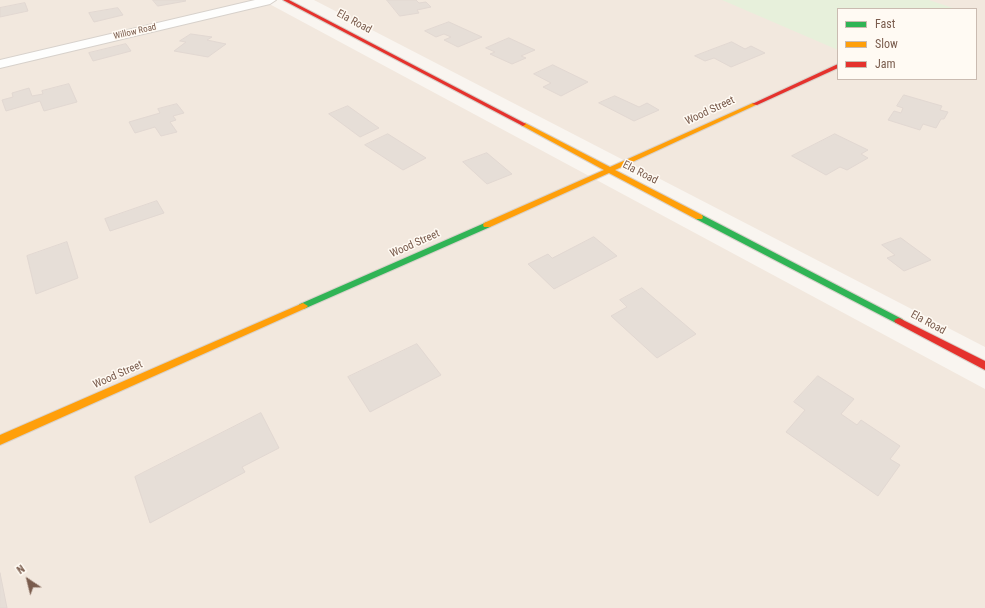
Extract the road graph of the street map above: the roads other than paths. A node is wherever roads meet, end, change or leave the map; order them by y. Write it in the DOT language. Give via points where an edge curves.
graph roads {
  1 [pos="270,0"];
  2 [pos="285,0"];
  3 [pos="0,64"];
  4 [pos="837,66"];
  5 [pos="609,171"];
  6 [pos="985,366"];
  7 [pos="0,440"];
  1 -- 3 [label="street, Willow Road"];
  2 -- 5 [label="main road, Ela Road"];
  4 -- 5 [label="main road, Wood Street"];
  5 -- 6 [label="main road, Ela Road"];
  5 -- 7 [label="main road, Wood Street"];
}
